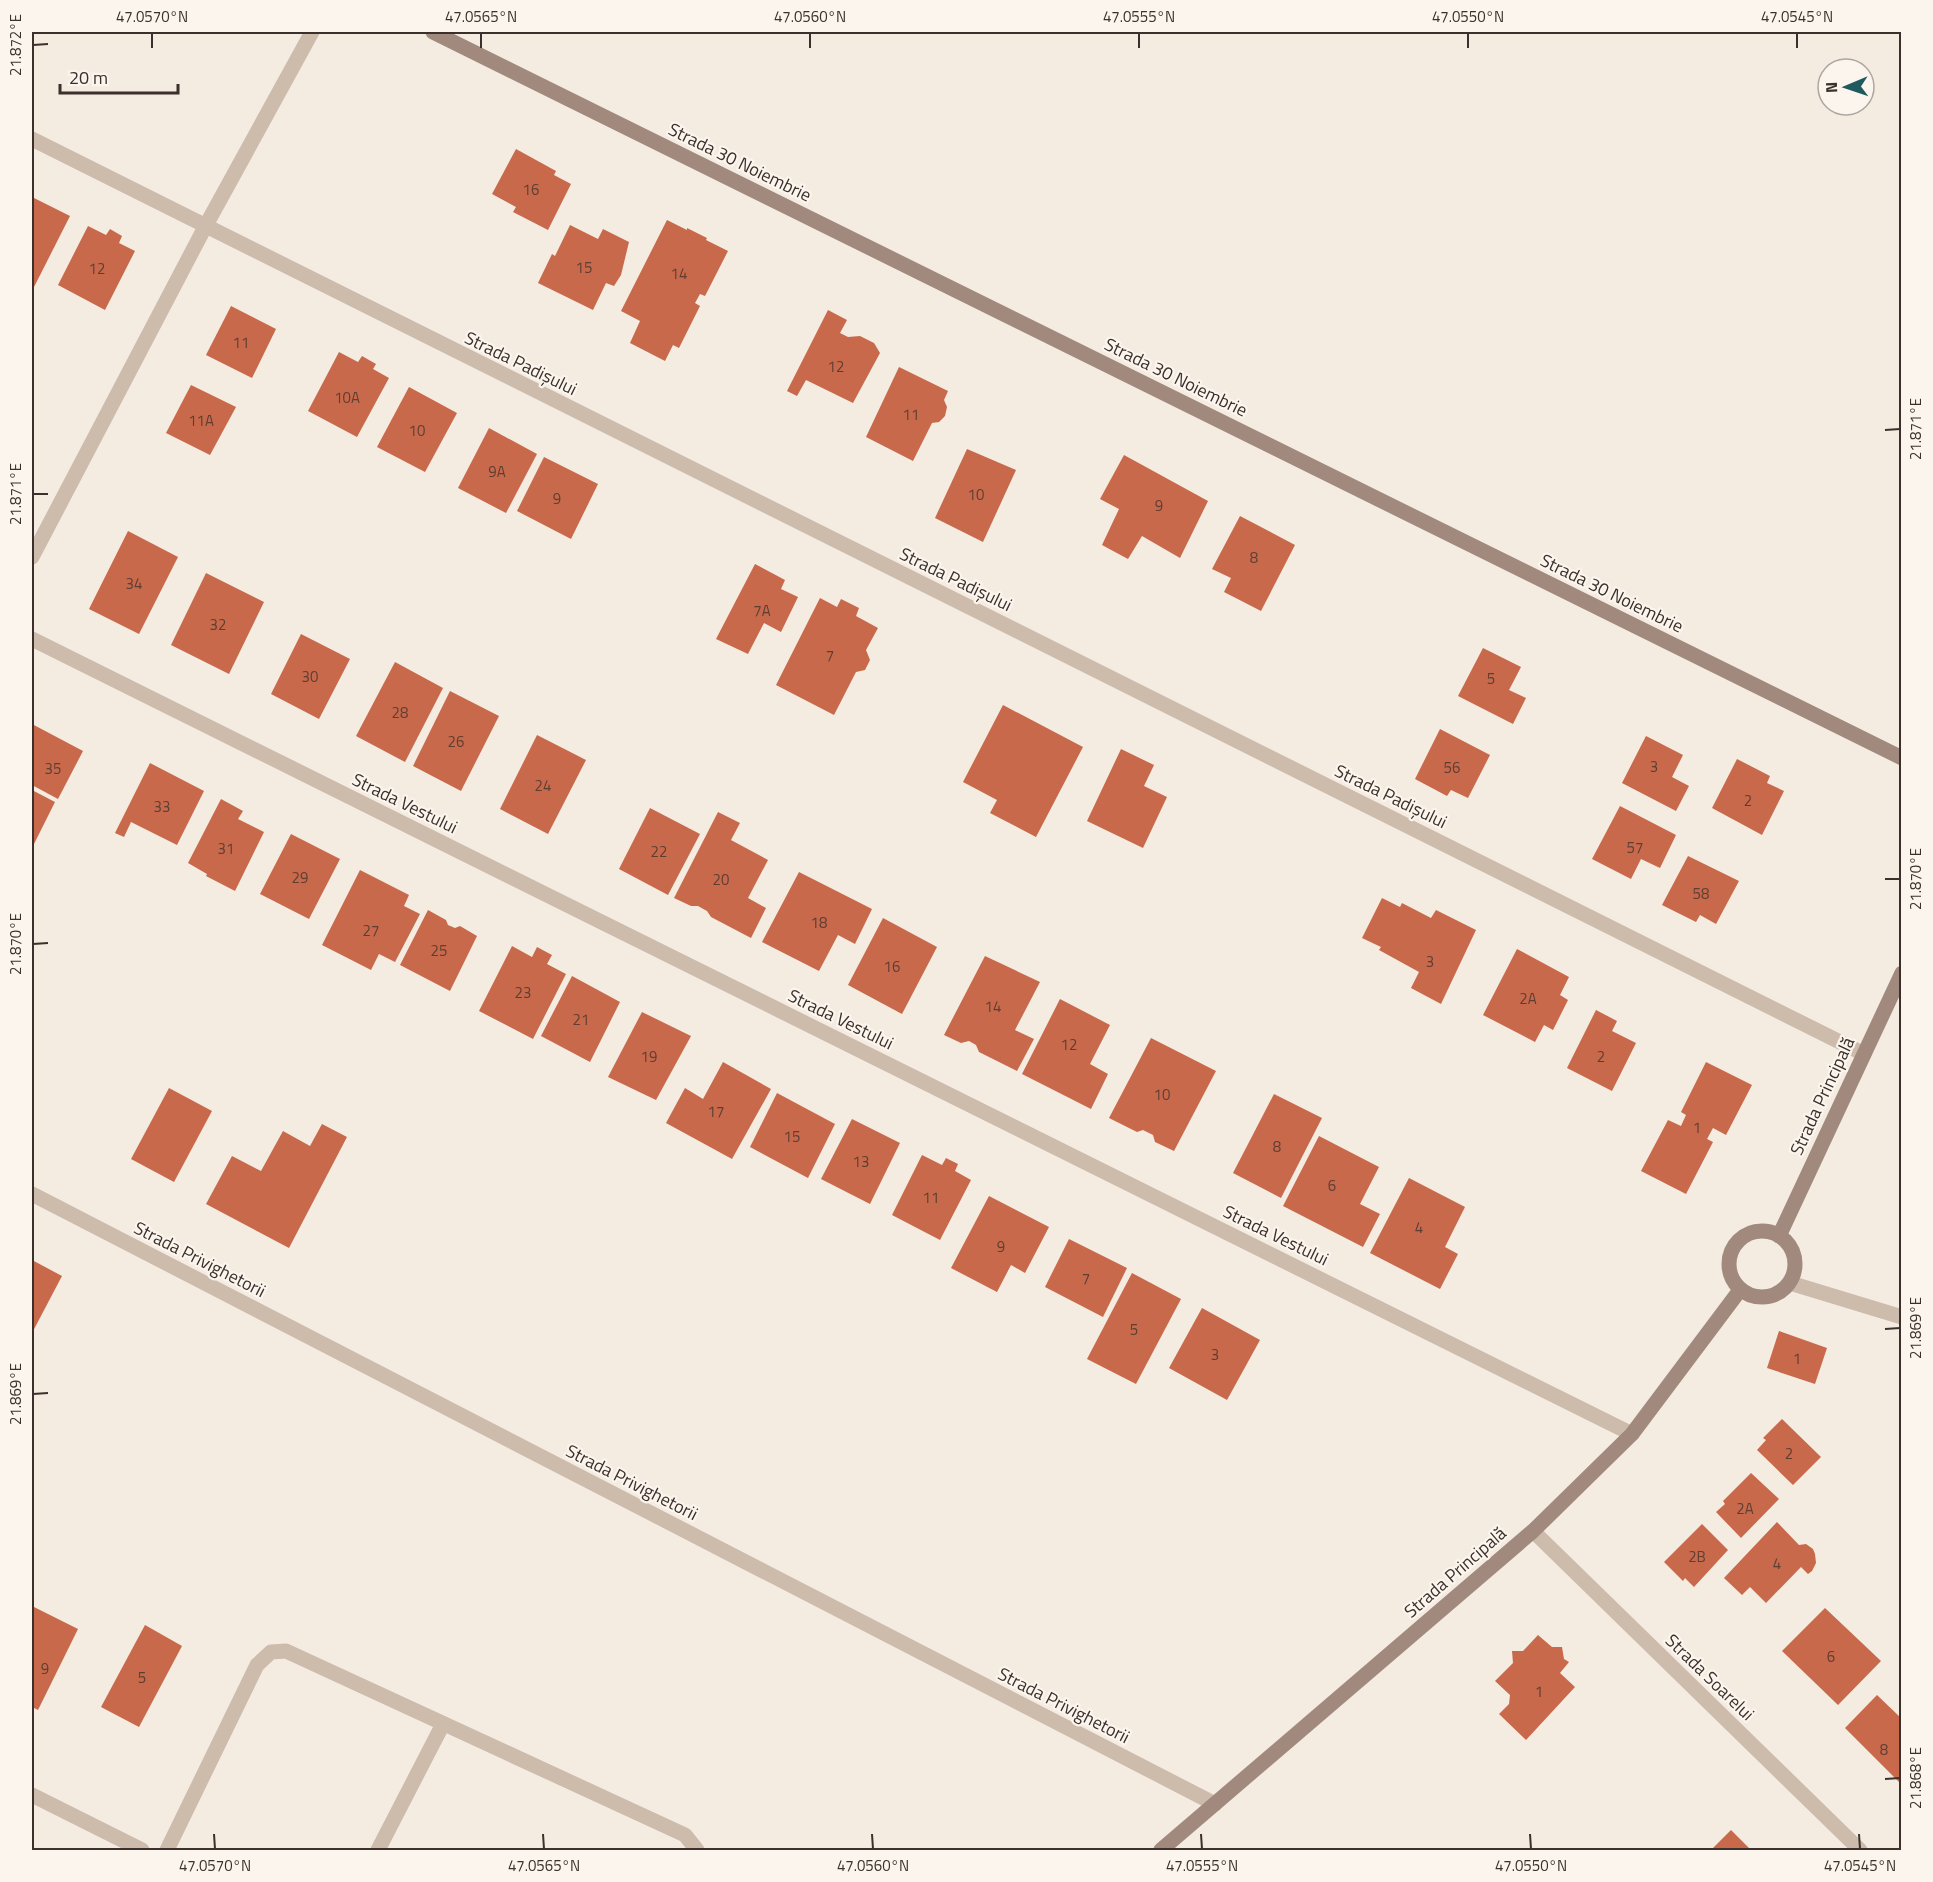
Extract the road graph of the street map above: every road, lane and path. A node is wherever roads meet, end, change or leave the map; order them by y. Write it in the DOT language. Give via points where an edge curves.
graph roads {
  1 [pos="312,32"];
  2 [pos="433,32"];
  3 [pos="32,139"];
  4 [pos="205,227"];
  5 [pos="32,557"];
  6 [pos="32,639"];
  7 [pos="1902,758"];
  8 [pos="1902,973"];
  9 [pos="1864,1054"];
  10 [pos="32,1194"];
  11 [pos="1779,1236"];
  12 [pos="1790,1283"];
  13 [pos="1740,1290"];
  14 [pos="1902,1317"];
  15 [pos="1632,1434"];
  16 [pos="1533,1531"];
  17 [pos="444,1724"];
  18 [pos="32,1795"];
  19 [pos="1215,1804"];
  20 [pos="1164,1850"];
  21 [pos="142,1851"];
  22 [pos="167,1851"];
  23 [pos="378,1851"];
  24 [pos="697,1851"];
  25 [pos="1860,1851"];
  1 -- 4 [label="street"];
  2 -- 7 [label="street, Strada 30 Noiembrie"];
  3 -- 4 [label="street, Strada Padișului"];
  4 -- 5 [label="street"];
  4 -- 9 [label="street, Strada Padișului"];
  6 -- 15 [label="street, Strada Vestului"];
  8 -- 9 [label="street, Strada Principală"];
  9 -- 11 [label="street, Strada Principală"];
  10 -- 19 [label="street, Strada Privighetorii"];
  11 -- 12 [label="street" via="1787,1242 1795,1262"];
  11 -- 13 [label="street" via="1758,1231 1739,1240 1732,1249 1729,1271"];
  12 -- 13 [label="street" via="1782,1291 1761,1298"];
  12 -- 14 [label="street"];
  13 -- 15 [label="street, Strada Principală"];
  15 -- 16 [label="street, Strada Principală"];
  16 -- 19 [label="street, Strada Principală"];
  16 -- 25 [label="street, Strada Soarelui"];
  17 -- 22 [label="street" via="286,1651 271,1652 257,1665"];
  17 -- 23 [label="street"];
  17 -- 24 [label="street" via="685,1835"];
  18 -- 21 [label="street"];
  19 -- 20 [label="street, Strada Principală"];
}
